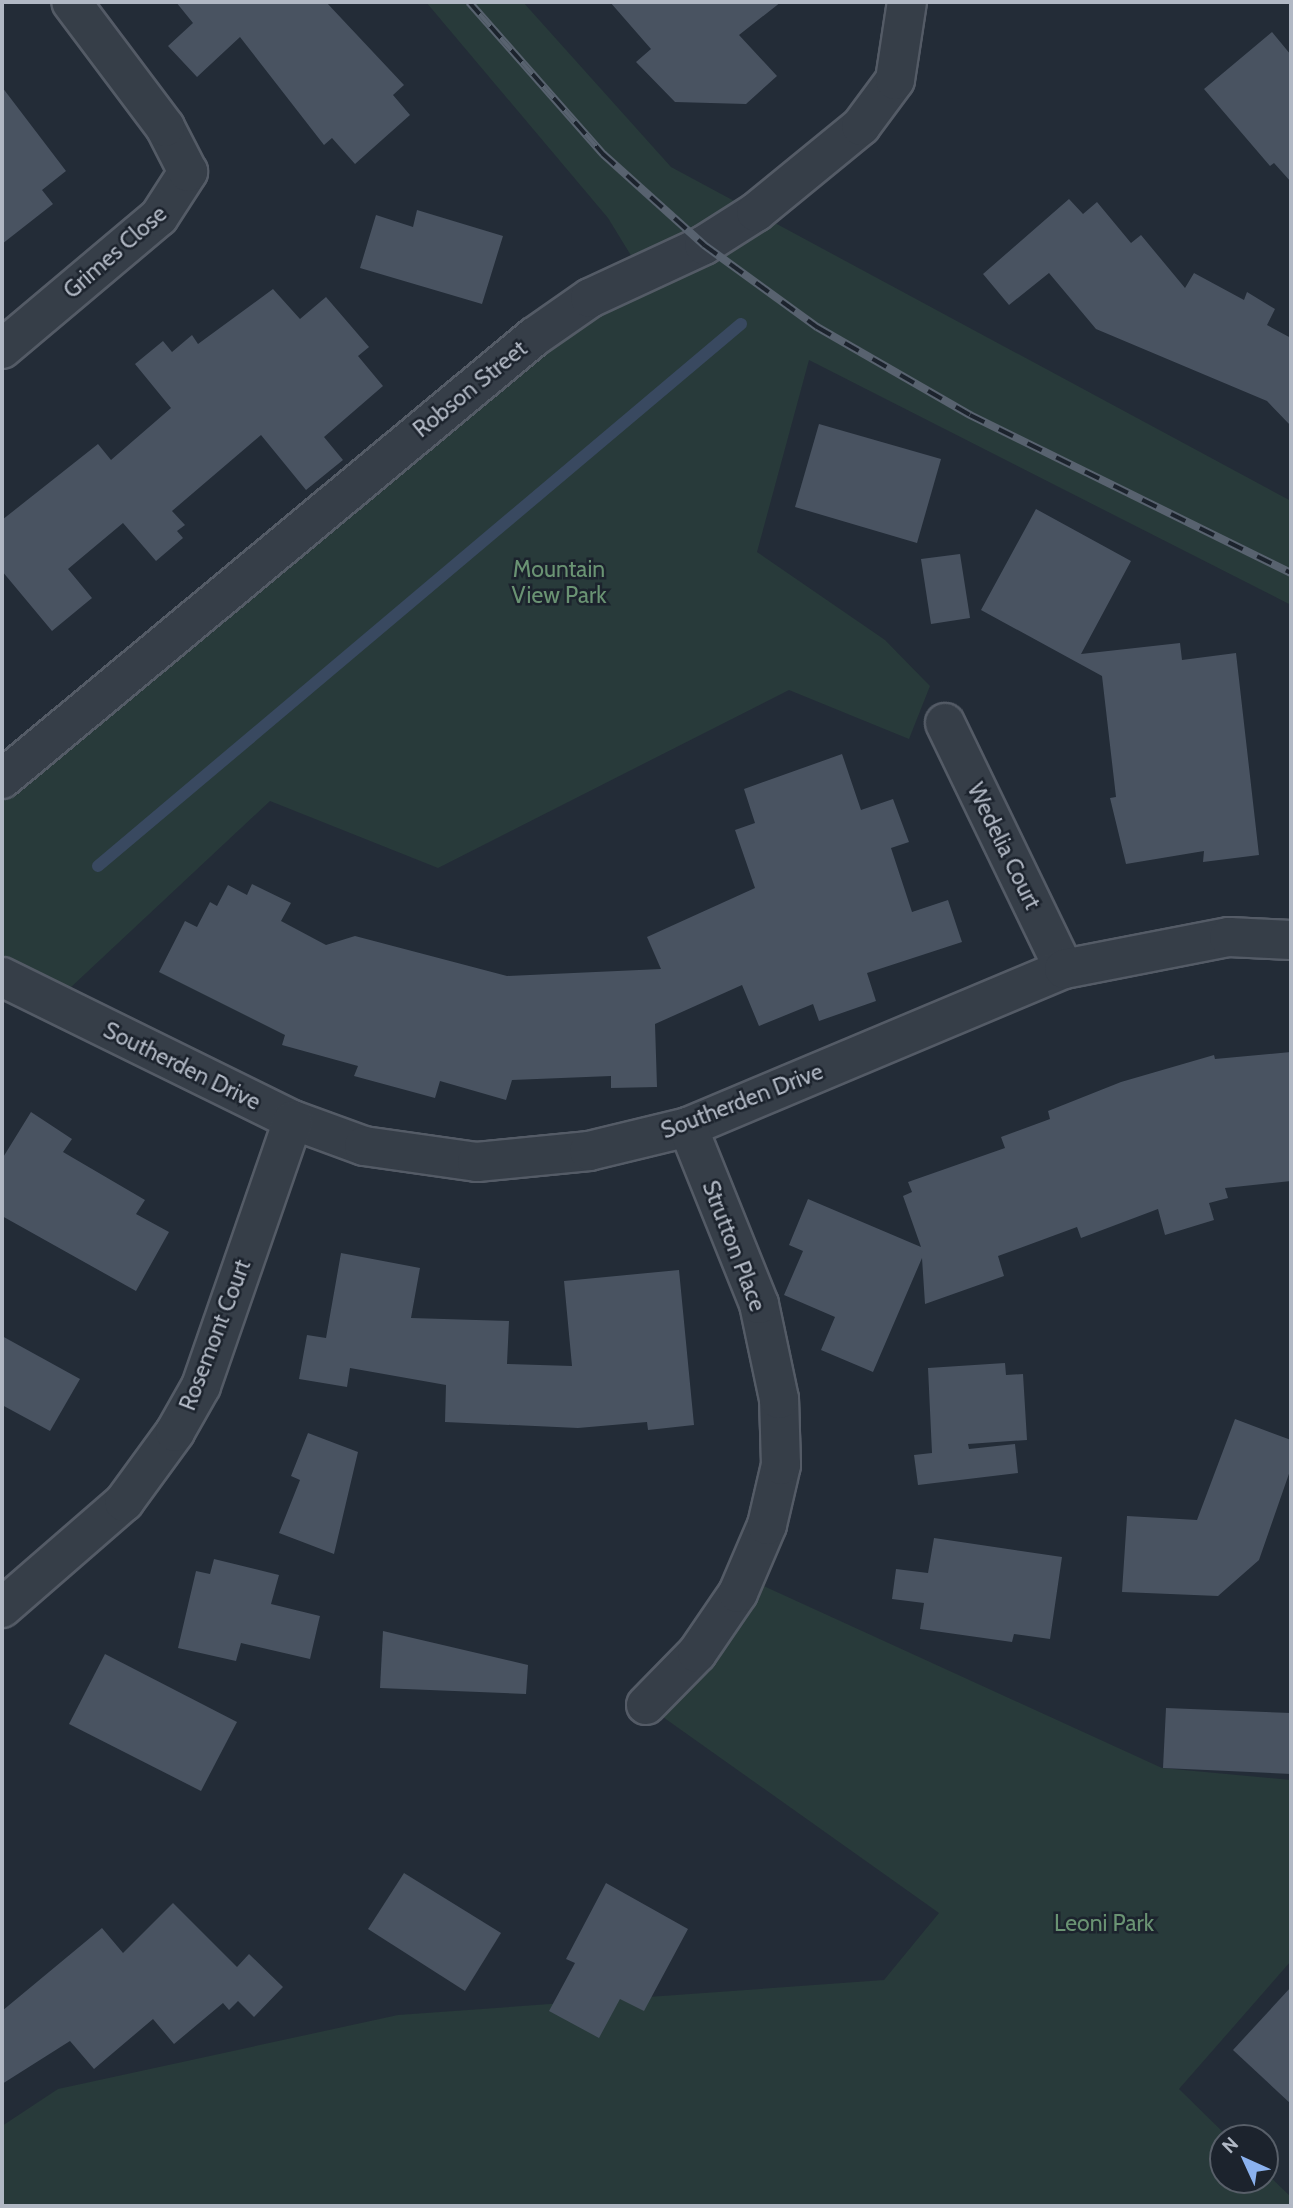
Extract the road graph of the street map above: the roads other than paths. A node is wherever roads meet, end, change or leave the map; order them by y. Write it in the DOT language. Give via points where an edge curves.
graph roads {
  1 [pos="71,2"];
  2 [pos="907,2"];
  3 [pos="2,349"];
  4 [pos="945,723"];
  5 [pos="2,779"];
  6 [pos="1291,940"];
  7 [pos="1064,969"];
  8 [pos="2,977"];
  9 [pos="293,1120"];
  10 [pos="688,1127"];
  11 [pos="2,1608"];
  12 [pos="646,1705"];
  1 -- 3 [label="street, Grimes Close" via="165,127 188,172 159,217"];
  2 -- 5 [label="street, Robson Street" via="895,80 883,103 852,133 745,219 704,245 590,298 534,337"];
  4 -- 7 [label="street, Wedelia Court"];
  6 -- 7 [label="street, Southerden Drive" via="1216,938"];
  7 -- 10 [label="street, Southerden Drive"];
  8 -- 9 [label="street, Southerden Drive"];
  9 -- 10 [label="street, Southerden Drive" via="364,1146 477,1163 589,1151"];
  9 -- 11 [label="street, Rosemont Court" via="201,1386 175,1432 124,1502"];
  10 -- 12 [label="street, Strutton Place" via="760,1304 779,1399 781,1465 767,1525 738,1592 697,1653"];
}
